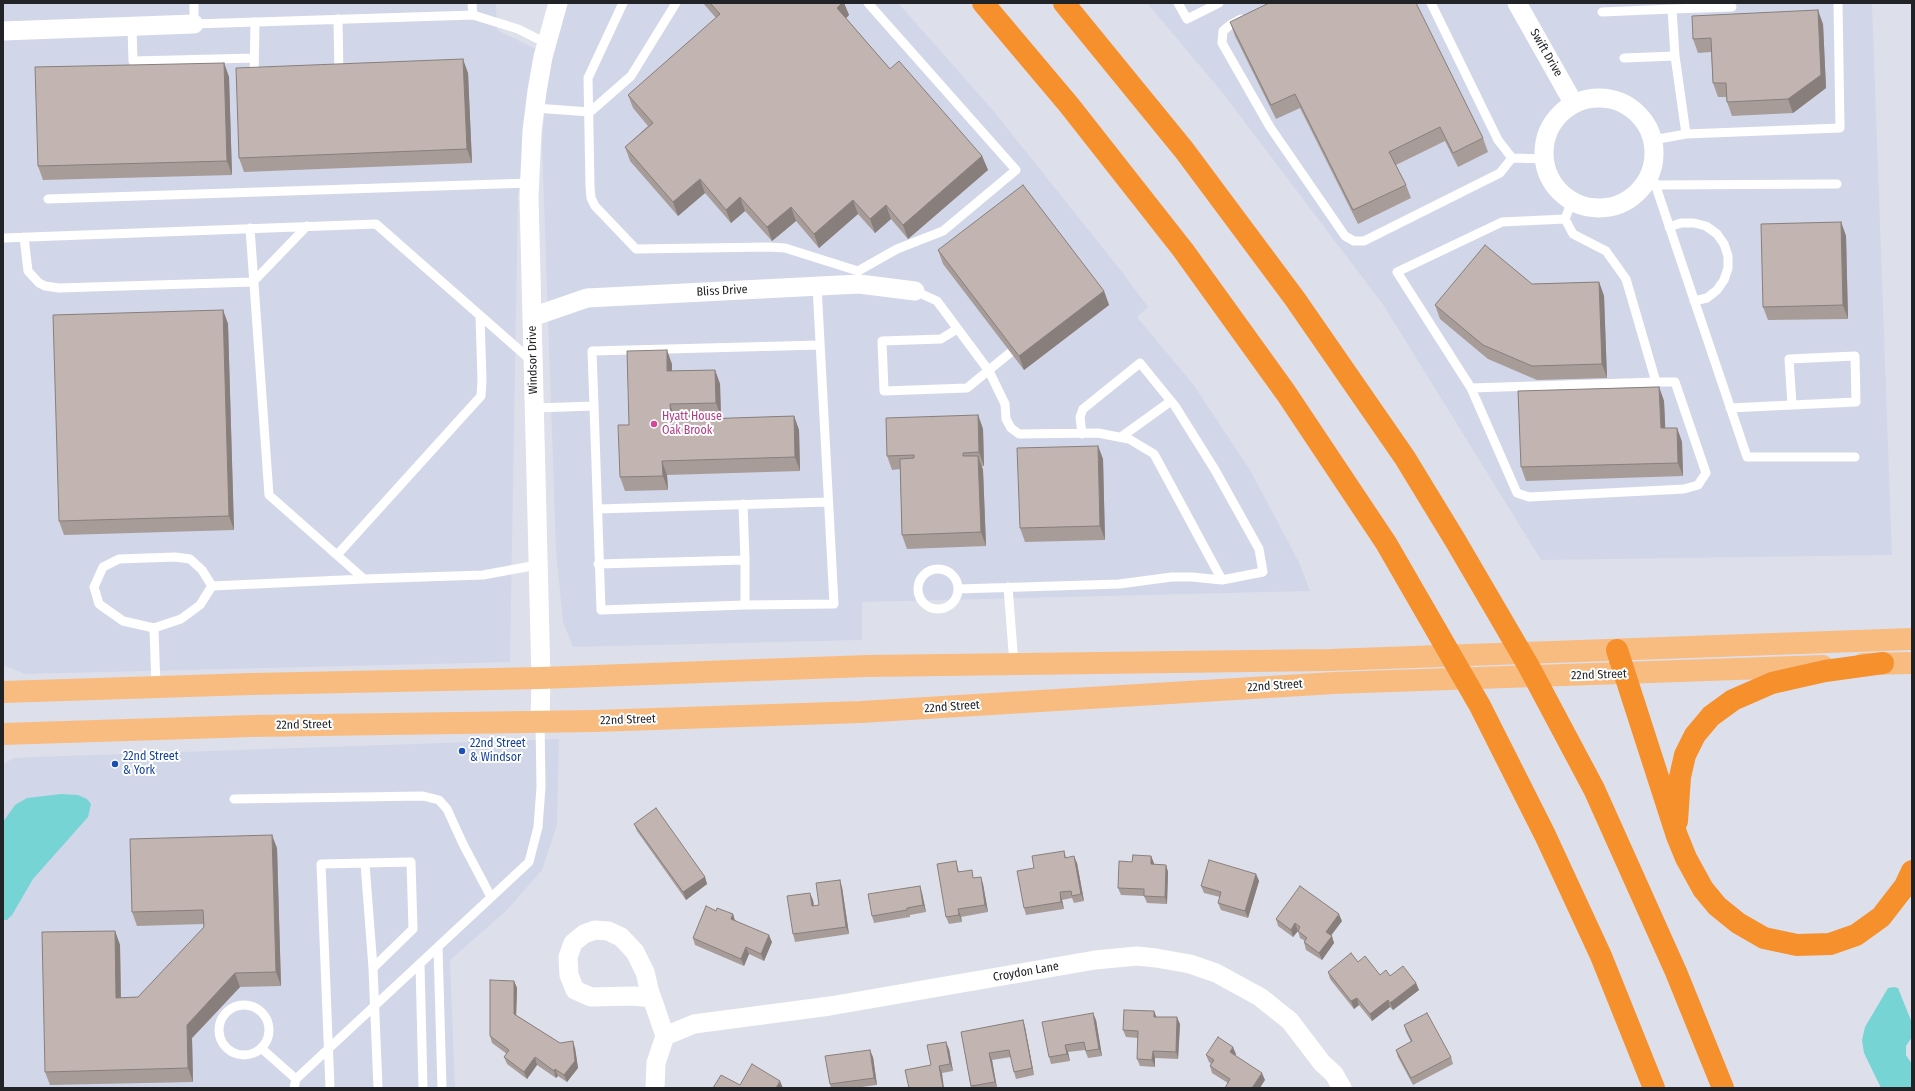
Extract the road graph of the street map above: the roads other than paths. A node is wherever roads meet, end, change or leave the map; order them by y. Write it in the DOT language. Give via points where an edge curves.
graph roads {
  1 [pos="194,3"];
  2 [pos="472,3"];
  3 [pos="558,3"];
  4 [pos="623,3"];
  5 [pos="676,3"];
  6 [pos="868,3"];
  7 [pos="983,3"];
  8 [pos="1064,3"];
  9 [pos="1178,3"];
  10 [pos="1219,3"];
  11 [pos="1431,3"];
  12 [pos="1517,3"];
  13 [pos="1838,3"];
  14 [pos="1732,6"];
  15 [pos="1672,9"];
  16 [pos="1602,12"];
  17 [pos="473,15"];
  18 [pos="1249,15"];
  19 [pos="338,19"];
  20 [pos="255,22"];
  21 [pos="194,24"];
  22 [pos="132,27"];
  23 [pos="3,31"];
  24 [pos="546,43"];
  25 [pos="1674,56"];
  26 [pos="254,58"];
  27 [pos="1624,58"];
  28 [pos="339,78"];
  29 [pos="254,82"];
  30 [pos="1574,104"];
  31 [pos="535,108"];
  32 [pos="590,112"];
  33 [pos="1686,134"];
  34 [pos="1653,140"];
  35 [pos="1512,158"];
  36 [pos="1544,160"];
  37 [pos="1653,179"];
  38 [pos="530,183"];
  39 [pos="1837,184"];
  40 [pos="48,199"];
  41 [pos="1572,201"];
  42 [pos="1566,219"];
  43 [pos="307,226"];
  44 [pos="1669,227"];
  45 [pos="250,228"];
  46 [pos="24,237"];
  47 [pos="3,238"];
  48 [pos="858,278"];
  49 [pos="253,282"];
  50 [pos="817,286"];
  51 [pos="915,291"];
  52 [pos="1694,302"];
  53 [pos="480,316"];
  54 [pos="532,317"];
  55 [pos="957,330"];
  56 [pos="820,345"];
  57 [pos="1010,352"];
  58 [pos="534,363"];
  59 [pos="989,371"];
  60 [pos="1656,382"];
  61 [pos="1471,388"];
  62 [pos="1171,401"];
  63 [pos="1792,405"];
  64 [pos="594,406"];
  65 [pos="535,408"];
  66 [pos="1730,408"];
  67 [pos="1082,434"];
  68 [pos="1121,437"];
  69 [pos="1855,457"];
  70 [pos="828,502"];
  71 [pos="743,504"];
  72 [pos="598,509"];
  73 [pos="337,555"];
  74 [pos="745,560"];
  75 [pos="598,564"];
  76 [pos="537,565"];
  77 [pos="364,579"];
  78 [pos="1222,580"];
  79 [pos="212,586"];
  80 [pos="1008,587"];
  81 [pos="958,589"];
  82 [pos="745,605"];
  83 [pos="154,628"];
  84 [pos="1907,639"];
  85 [pos="1617,650"];
  86 [pos="1899,663"];
  87 [pos="1014,664"];
  88 [pos="1624,674"];
  89 [pos="3,678"];
  90 [pos="541,678"];
  91 [pos="156,687"];
  92 [pos="28,691"];
  93 [pos="3,692"];
  94 [pos="540,721"];
  95 [pos="28,733"];
  96 [pos="3,734"];
  97 [pos="3,749"];
  98 [pos="234,799"];
  99 [pos="1677,836"];
  100 [pos="365,864"];
  101 [pos="1912,871"];
  102 [pos="492,897"];
  103 [pos="438,947"];
  104 [pos="420,964"];
  105 [pos="373,968"];
  106 [pos="652,998"];
  107 [pos="376,1006"];
  108 [pos="665,1036"];
  109 [pos="261,1048"];
  110 [pos="328,1050"];
  111 [pos="295,1084"];
  112 [pos="330,1088"];
  113 [pos="378,1088"];
  114 [pos="423,1088"];
  115 [pos="442,1088"];
  116 [pos="655,1088"];
  117 [pos="1342,1088"];
  118 [pos="1654,1088"];
  119 [pos="1723,1088"];
  1 -- 21 [label="lane"];
  2 -- 17 [label="lane"];
  3 -- 24 [label="street, Windsor Drive"];
  4 -- 32 [label="lane" via="588,78"];
  5 -- 32 [label="lane" via="631,76"];
  6 -- 48 [label="lane" via="1016,170 943,231 897,249"];
  7 -- 118 [label="highway" via="1069,105 1183,250 1286,393 1386,543 1480,706 1545,835 1603,963"];
  8 -- 119 [label="highway" via="1184,150 1296,299 1396,445 1455,540 1528,665 1594,789 1676,972"];
  9 -- 10 [label="lane" via="1187,19"];
  11 -- 35 [label="lane" via="1498,140"];
  12 -- 30 [label="street, Swift Drive"];
  13 -- 33 [label="lane" via="1840,128"];
  14 -- 15 [label="lane"];
  15 -- 16 [label="lane"];
  15 -- 25 [label="lane"];
  17 -- 19 [label="lane"];
  17 -- 24 [label="lane" via="518,29"];
  18 -- 35 [label="lane" via="1223,31 1222,42 1270,127 1345,236 1354,241 1364,241 1500,173"];
  19 -- 20 [label="lane"];
  19 -- 28 [label="lane"];
  20 -- 21 [label="lane"];
  20 -- 26 [label="lane"];
  21 -- 22 [label="street"];
  22 -- 23 [label="street"];
  22 -- 26 [label="lane" via="133,61"];
  24 -- 31 [label="street, Windsor Drive"];
  25 -- 27 [label="lane"];
  25 -- 33 [label="lane"];
  26 -- 29 [label="lane"];
  30 -- 34 [label="street" via="1590,98 1622,103 1636,112 1647,125"];
  30 -- 36 [label="street" via="1550,127 1545,143"];
  31 -- 32 [label="lane"];
  31 -- 38 [label="street, Windsor Drive"];
  32 -- 48 [label="lane" via="591,198 595,206 636,249 769,246 785,248"];
  33 -- 34 [label="lane"];
  34 -- 37 [label="street"];
  35 -- 36 [label="lane"];
  36 -- 41 [label="street" via="1553,183"];
  37 -- 39 [label="lane"];
  37 -- 41 [label="street" via="1627,201 1609,207 1590,207"];
  37 -- 44 [label="lane"];
  38 -- 40 [label="lane"];
  38 -- 54 [label="street, Windsor Drive"];
  41 -- 42 [label="lane"];
  42 -- 60 [label="lane" via="1573,234 1606,251 1626,279"];
  42 -- 61 [label="lane" via="1502,222 1397,272"];
  43 -- 45 [label="lane"];
  43 -- 49 [label="lane"];
  43 -- 53 [label="lane" via="376,224"];
  44 -- 52 [label="lane"];
  44 -- 52 [label="lane" via="1681,223 1706,226 1717,234 1724,244 1728,256 1724,280 1717,290 1706,298"];
  45 -- 46 [label="lane"];
  45 -- 49 [label="lane"];
  46 -- 47 [label="lane"];
  46 -- 49 [label="lane" via="28,271 45,286 60,288"];
  48 -- 50 [label="street, Bliss Drive"];
  48 -- 51 [label="street, Bliss Drive"];
  49 -- 73 [label="lane" via="269,495"];
  50 -- 54 [label="street, Bliss Drive" via="587,298"];
  50 -- 56 [label="lane"];
  51 -- 55 [label="lane" via="937,301"];
  52 -- 66 [label="lane"];
  53 -- 58 [label="lane"];
  53 -- 73 [label="lane" via="481,396"];
  54 -- 58 [label="street, Windsor Drive"];
  55 -- 59 [label="lane"];
  55 -- 59 [label="lane" via="941,339 882,341 884,391 967,388"];
  56 -- 64 [label="lane" via="592,351"];
  56 -- 70 [label="lane"];
  57 -- 59 [label="lane"];
  58 -- 65 [label="street, Windsor Drive"];
  59 -- 67 [label="lane" via="1005,404 1006,419 1018,434"];
  60 -- 61 [label="lane"];
  60 -- 61 [label="lane" via="1674,382 1706,473 1698,485 1684,489 1528,497 1517,493"];
  62 -- 67 [label="lane" via="1140,363 1083,409 1080,417"];
  62 -- 68 [label="lane"];
  62 -- 78 [label="lane" via="1215,470 1258,549 1263,572"];
  63 -- 63 [label="lane" via="1856,402 1855,356 1789,359"];
  63 -- 66 [label="lane"];
  64 -- 65 [label="lane"];
  64 -- 72 [label="lane"];
  65 -- 76 [label="street, Windsor Drive"];
  66 -- 69 [label="lane" via="1747,457"];
  67 -- 68 [label="lane" via="1098,433"];
  68 -- 78 [label="lane" via="1154,454"];
  70 -- 71 [label="lane"];
  70 -- 82 [label="lane" via="834,604"];
  71 -- 72 [label="lane"];
  71 -- 74 [label="lane"];
  72 -- 75 [label="lane"];
  73 -- 77 [label="lane"];
  74 -- 75 [label="lane"];
  74 -- 82 [label="lane"];
  75 -- 82 [label="lane" via="601,610"];
  76 -- 77 [label="lane" via="483,575"];
  76 -- 90 [label="street, Windsor Drive"];
  77 -- 79 [label="lane"];
  78 -- 80 [label="lane" via="1172,577 1119,584"];
  79 -- 83 [label="lane" via="200,605 181,619"];
  79 -- 83 [label="lane" via="202,570 190,559 119,559 103,567 94,587 99,604 123,621"];
  80 -- 81 [label="lane"];
  80 -- 87 [label="lane"];
  81 -- 81 [label="lane" via="954,576 942,569 928,572 918,589 923,601 935,608 942,608 954,601"];
  83 -- 91 [label="lane"];
  84 -- 85 [label="main road, 22nd Street"];
  85 -- 87 [label="main road, 22nd Street" via="1330,660"];
  85 -- 88 [label="highway"];
  86 -- 88 [label="main road, 22nd Street"];
  86 -- 99 [label="highway" via="1825,671 1772,683 1733,700 1711,716 1695,735 1685,755 1677,806"];
  87 -- 90 [label="main road, 22nd Street" via="867,666"];
  88 -- 94 [label="main road, 22nd Street" via="1334,683 861,712"];
  88 -- 99 [label="highway"];
  89 -- 92 [label="main road"];
  90 -- 91 [label="main road, 22nd Street"];
  90 -- 94 [label="street, Windsor Drive"];
  91 -- 92 [label="main road, 22nd Street"];
  92 -- 93 [label="main road, 22nd Street"];
  94 -- 95 [label="main road, 22nd Street"];
  94 -- 102 [label="lane" via="541,787 538,827 529,862"];
  95 -- 96 [label="main road, 22nd Street"];
  95 -- 97 [label="main road"];
  98 -- 102 [label="lane" via="423,796 439,800 447,809"];
  99 -- 101 [label="highway" via="1704,889 1717,906 1738,923 1764,938 1797,945 1830,944 1856,935 1881,917 1906,886"];
  100 -- 105 [label="lane"];
  100 -- 105 [label="lane" via="411,862 414,929"];
  100 -- 110 [label="lane" via="322,864"];
  102 -- 103 [label="lane"];
  103 -- 104 [label="lane"];
  103 -- 115 [label="lane"];
  104 -- 107 [label="lane"];
  104 -- 114 [label="lane"];
  105 -- 107 [label="lane"];
  106 -- 106 [label="street" via="645,972 635,952 621,937 608,931 595,930 584,934 573,943 568,958 569,975 576,990 591,997"];
  106 -- 108 [label="street"];
  107 -- 110 [label="lane"];
  107 -- 113 [label="lane"];
  108 -- 116 [label="street" via="656,1063"];
  108 -- 117 [label="street, Croydon Lane" via="694,1024 830,1006 1095,960 1156,958 1190,964 1216,973 1260,997 1290,1021 1322,1063 1334,1074"];
  109 -- 109 [label="lane" via="268,1038 269,1030 264,1015 251,1006 243,1005 222,1018 220,1034 228,1049 244,1055"];
  109 -- 111 [label="lane"];
  110 -- 111 [label="lane"];
  110 -- 112 [label="lane"];
}
